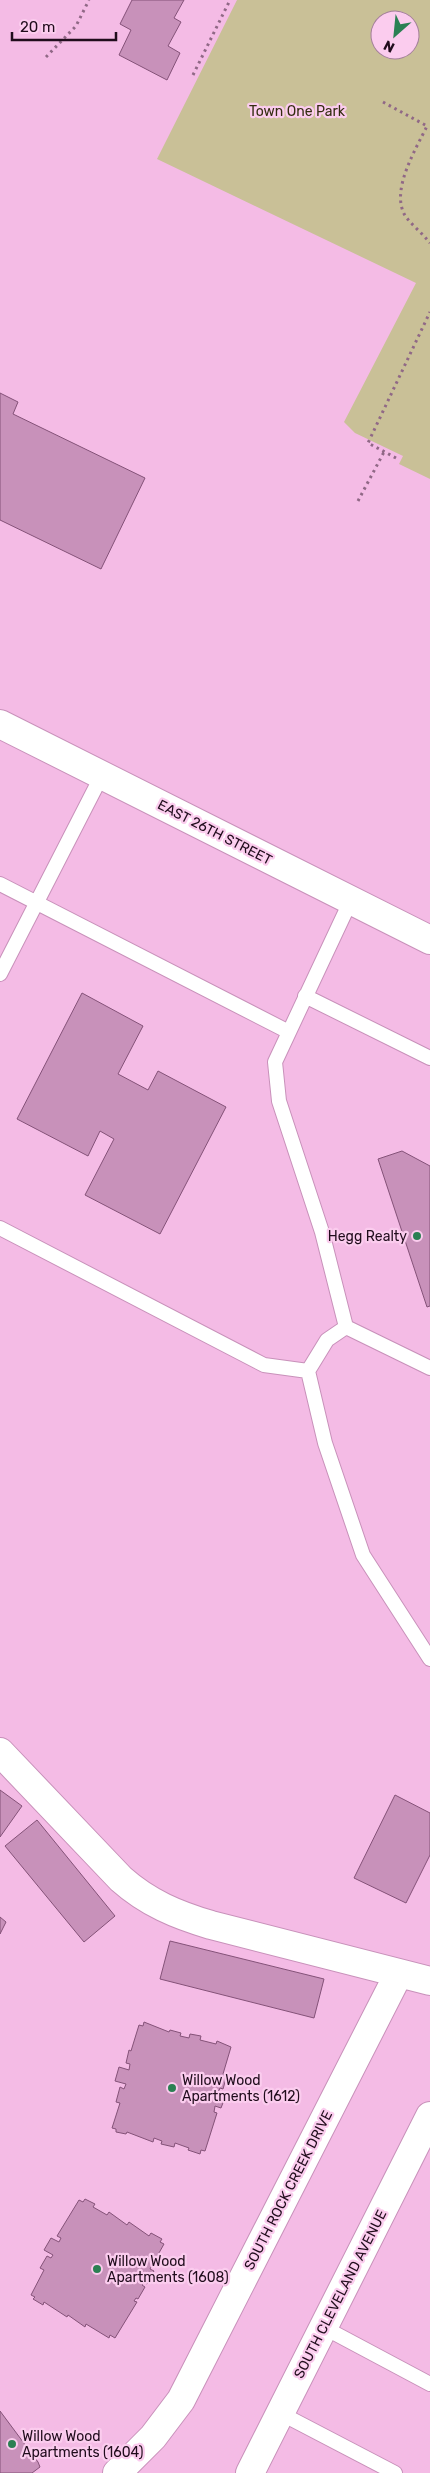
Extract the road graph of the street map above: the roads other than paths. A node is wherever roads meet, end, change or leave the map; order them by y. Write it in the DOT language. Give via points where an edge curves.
graph roads {
  1 [pos="0,724"];
  2 [pos="102,775"];
  3 [pos="0,884"];
  4 [pos="351,900"];
  5 [pos="35,903"];
  6 [pos="430,940"];
  7 [pos="0,974"];
  8 [pos="306,996"];
  9 [pos="289,1032"];
  10 [pos="430,1058"];
  11 [pos="0,1228"];
  12 [pos="346,1327"];
  13 [pos="430,1368"];
  14 [pos="308,1371"];
  15 [pos="430,1659"];
  16 [pos="0,1752"];
  17 [pos="399,1973"];
  18 [pos="430,1981"];
  19 [pos="430,2116"];
  20 [pos="323,2327"];
  21 [pos="430,2384"];
  22 [pos="280,2413"];
  23 [pos="117,2473"];
  24 [pos="250,2473"];
  25 [pos="396,2473"];
  1 -- 2 [label="street, EAST 26TH STREET"];
  2 -- 4 [label="street, EAST 26TH STREET"];
  2 -- 5 [label="lane"];
  3 -- 5 [label="lane"];
  4 -- 6 [label="street, EAST 26TH STREET"];
  4 -- 8 [label="lane"];
  5 -- 7 [label="lane"];
  5 -- 9 [label="lane"];
  8 -- 9 [label="lane"];
  8 -- 10 [label="lane"];
  9 -- 12 [label="lane" via="275,1062 279,1101 322,1232"];
  11 -- 14 [label="lane" via="264,1364"];
  12 -- 13 [label="lane"];
  12 -- 14 [label="lane" via="327,1340"];
  14 -- 15 [label="lane" via="325,1443 363,1555"];
  16 -- 17 [label="street" via="121,1879 154,1904 211,1925"];
  17 -- 18 [label="street"];
  17 -- 23 [label="street, SOUTH ROCK CREEK DRIVE" via="181,2400 153,2437"];
  19 -- 20 [label="street, SOUTH CLEVELAND AVENUE"];
  20 -- 21 [label="lane"];
  20 -- 22 [label="street, SOUTH CLEVELAND AVENUE"];
  22 -- 24 [label="street, SOUTH CLEVELAND AVENUE"];
  22 -- 25 [label="lane"];
}
